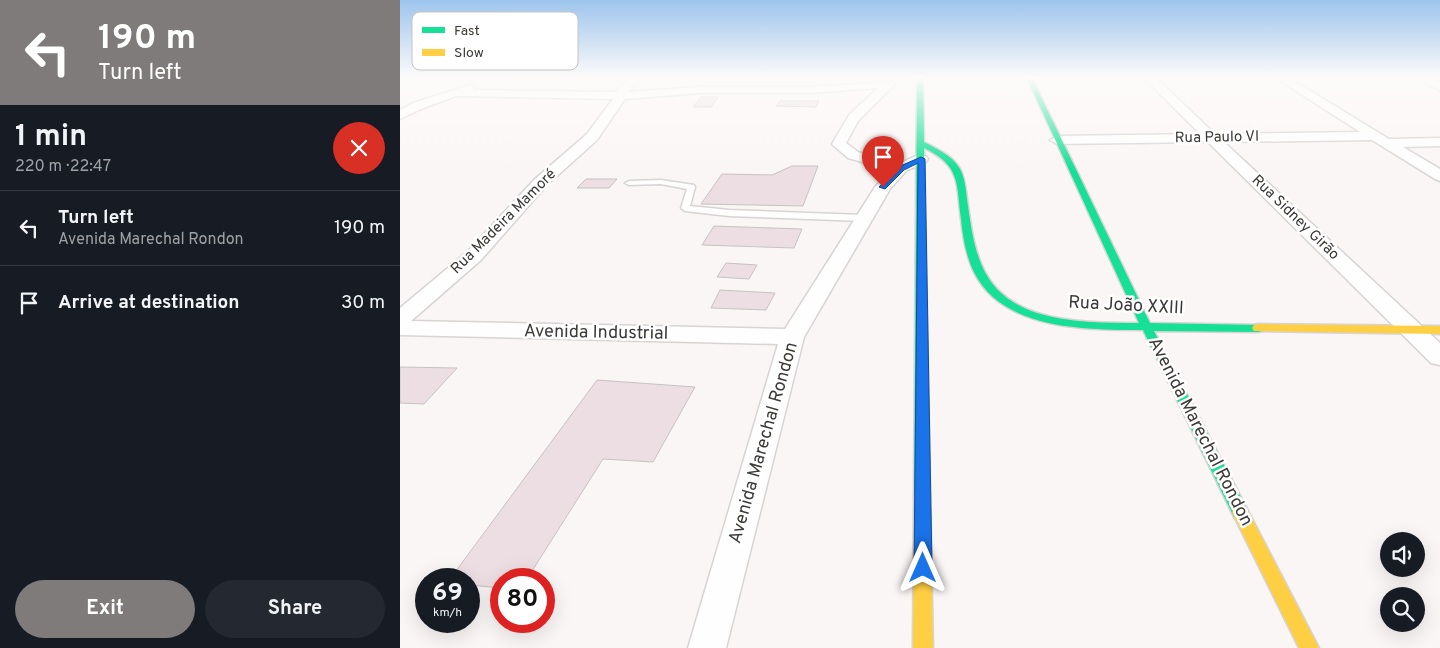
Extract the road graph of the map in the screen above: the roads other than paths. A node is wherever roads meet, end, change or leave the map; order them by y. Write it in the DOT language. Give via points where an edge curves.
graph roads {
  1 [pos="415,108"];
  2 [pos="612,108"];
  3 [pos="861,108"];
  4 [pos="920,108"];
  5 [pos="1043,108"];
  6 [pos="1181,108"];
  7 [pos="1330,108"];
  8 [pos="400,114"];
  9 [pos="1212,138"];
  10 [pos="1057,140"];
  11 [pos="1382,140"];
  12 [pos="1440,142"];
  13 [pos="921,151"];
  14 [pos="901,168"];
  15 [pos="1440,176"];
  16 [pos="629,183"];
  17 [pos="863,218"];
  18 [pos="400,319"];
  19 [pos="1146,326"];
  20 [pos="400,328"];
  21 [pos="1410,330"];
  22 [pos="1440,330"];
  23 [pos="792,337"];
  24 [pos="1440,357"];
  25 [pos="707,648"];
  26 [pos="923,648"];
  27 [pos="1308,648"];
  1 -- 8 [label="street"];
  2 -- 18 [label="street, Rua Madeira Mamoré" via="592,137 541,182 474,256"];
  3 -- 14 [label="street" via="843,132 839,144 853,155"];
  4 -- 13 [label="main road"];
  5 -- 10 [label="main road, Avenida Marechal Rondon"];
  6 -- 9 [label="street, Rua Sidney Girão"];
  7 -- 11 [label="street"];
  9 -- 10 [label="street, Rua Paulo VI"];
  9 -- 11 [label="street, Rua Paulo VI"];
  9 -- 21 [label="street, Rua Sidney Girão"];
  10 -- 19 [label="main road, Avenida Marechal Rondon"];
  11 -- 12 [label="street, Rua Paulo VI"];
  11 -- 15 [label="street"];
  13 -- 14 [label="street, Avenida Marechal Rondon"];
  13 -- 19 [label="main road, Rua João XXIII" via="938,152 957,168 974,263 987,289 1012,305 1060,321 1097,326"];
  13 -- 26 [label="main road"];
  14 -- 17 [label="street, Avenida Marechal Rondon" via="883,187"];
  16 -- 17 [label="lane" via="661,182 691,187 685,208 729,214"];
  17 -- 23 [label="street, Avenida Marechal Rondon"];
  19 -- 21 [label="main road, Rua João XXIII"];
  19 -- 27 [label="main road, Avenida Marechal Rondon"];
  20 -- 23 [label="street, Avenida Industrial"];
  21 -- 22 [label="main road, Rua João XXIII"];
  21 -- 24 [label="street, Rua Sidney Girão"];
  23 -- 25 [label="street, Avenida Marechal Rondon"];
}
